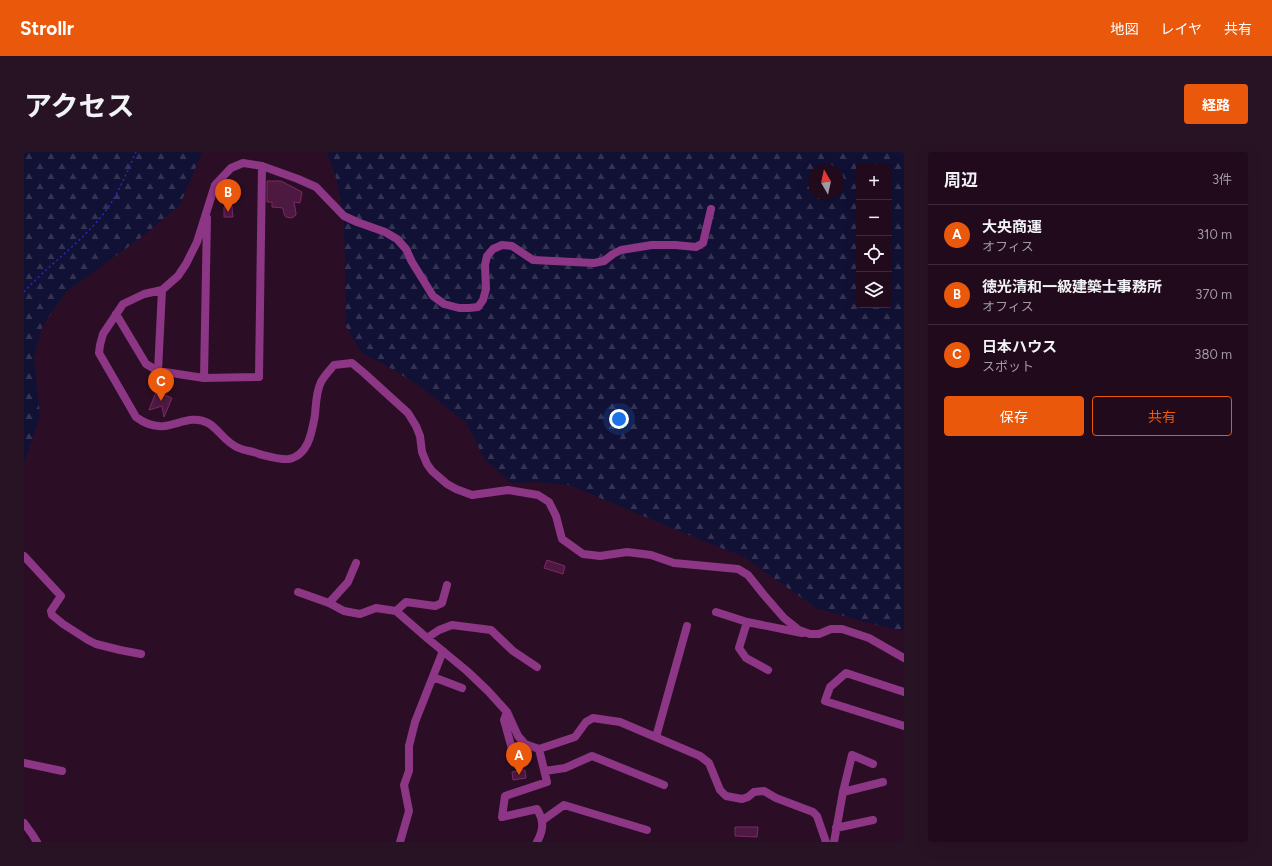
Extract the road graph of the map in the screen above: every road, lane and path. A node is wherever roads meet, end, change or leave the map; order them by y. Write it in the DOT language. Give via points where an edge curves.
graph roads {
  1 [pos="136,152"];
  2 [pos="262,166"];
  3 [pos="207,207"];
  4 [pos="711,209"];
  5 [pos="162,290"];
  6 [pos="24,292"];
  7 [pos="116,314"];
  8 [pos="158,371"];
  9 [pos="204,378"];
  10 [pos="24,556"];
  11 [pos="356,563"];
  12 [pos="447,585"];
  13 [pos="298,592"];
  14 [pos="329,602"];
  15 [pos="396,611"];
  16 [pos="716,612"];
  17 [pos="747,622"];
  18 [pos="687,626"];
  19 [pos="810,634"];
  20 [pos="427,638"];
  21 [pos="443,651"];
  22 [pos="141,654"];
  23 [pos="904,658"];
  24 [pos="537,667"];
  25 [pos="768,670"];
  26 [pos="433,677"];
  27 [pos="462,688"];
  28 [pos="904,692"];
  29 [pos="507,712"];
  30 [pos="904,726"];
  31 [pos="656,737"];
  32 [pos="512,749"];
  33 [pos="539,749"];
  34 [pos="24,764"];
  35 [pos="872,764"];
  36 [pos="62,771"];
  37 [pos="545,771"];
  38 [pos="883,782"];
  39 [pos="664,785"];
  40 [pos="843,792"];
  41 [pos="543,820"];
  42 [pos="873,820"];
  43 [pos="24,823"];
  44 [pos="836,828"];
  45 [pos="647,830"];
  46 [pos="37,842"];
  47 [pos="400,842"];
  48 [pos="537,842"];
  49 [pos="826,842"];
  50 [pos="834,842"];
  1 -- 6 [label="path" via="120,187 102,215"];
  2 -- 3 [label="street" via="243,163 231,168 215,185"];
  2 -- 4 [label="street" via="316,187 344,216 397,239 406,249 433,296 444,304 459,308 478,307 483,300 487,256 493,249 502,245 512,246 533,260 594,263 604,261 621,250 652,245 696,247 703,243"];
  2 -- 9 [label="street" via="259,377"];
  3 -- 5 [label="street" via="186,264 178,276"];
  3 -- 9 [label="street"];
  5 -- 7 [label="street" via="144,294 123,304"];
  5 -- 8 [label="street"];
  7 -- 8 [label="street" via="146,364"];
  7 -- 19 [label="street" via="103,334 99,353 136,417 143,422 163,426 199,420 209,424 240,449 289,459 299,455 306,447 321,381 334,365 352,363 408,414 420,436 427,464 447,484 472,495 508,490 538,495 549,502 562,539 583,554 600,556 627,552 651,555 674,563 738,569 748,575 784,618"];
  8 -- 9 [label="street"];
  10 -- 22 [label="street" via="61,596 51,611 57,620 96,644"];
  11 -- 14 [label="street" via="348,582"];
  12 -- 15 [label="street" via="442,603 435,606 406,602"];
  13 -- 14 [label="street"];
  14 -- 15 [label="street" via="344,611 360,614 376,608"];
  15 -- 20 [label="street"];
  16 -- 17 [label="street"];
  17 -- 19 [label="street"];
  17 -- 25 [label="street" via="740,648 746,658"];
  18 -- 31 [label="street"];
  19 -- 23 [label="street" via="842,629 869,638"];
  20 -- 21 [label="street"];
  20 -- 24 [label="street" via="439,630 452,626 491,630 513,651"];
  21 -- 26 [label="street"];
  21 -- 29 [label="street" via="467,671"];
  26 -- 27 [label="street"];
  26 -- 47 [label="street" via="415,722 409,746 409,771 404,784 409,811"];
  28 -- 30 [label="street" via="846,673 830,686 825,701"];
  29 -- 32 [label="street" via="504,720"];
  29 -- 33 [label="street" via="518,736 525,744"];
  31 -- 33 [label="street" via="620,722 593,718 586,722 575,737"];
  31 -- 49 [label="street" via="700,756 709,763 720,790 726,796 742,798 754,792 764,791 813,812 817,816"];
  33 -- 37 [label="street"];
  34 -- 36 [label="street"];
  35 -- 40 [label="street" via="852,755"];
  37 -- 39 [label="street" via="565,768 592,756"];
  37 -- 41 [label="street" via="547,782 505,796 502,817 537,809"];
  38 -- 40 [label="street"];
  40 -- 44 [label="street"];
  41 -- 45 [label="street" via="564,805"];
  41 -- 48 [label="street" via="541,835"];
  42 -- 44 [label="street"];
  43 -- 46 [label="street"];
  44 -- 50 [label="street"];
}
